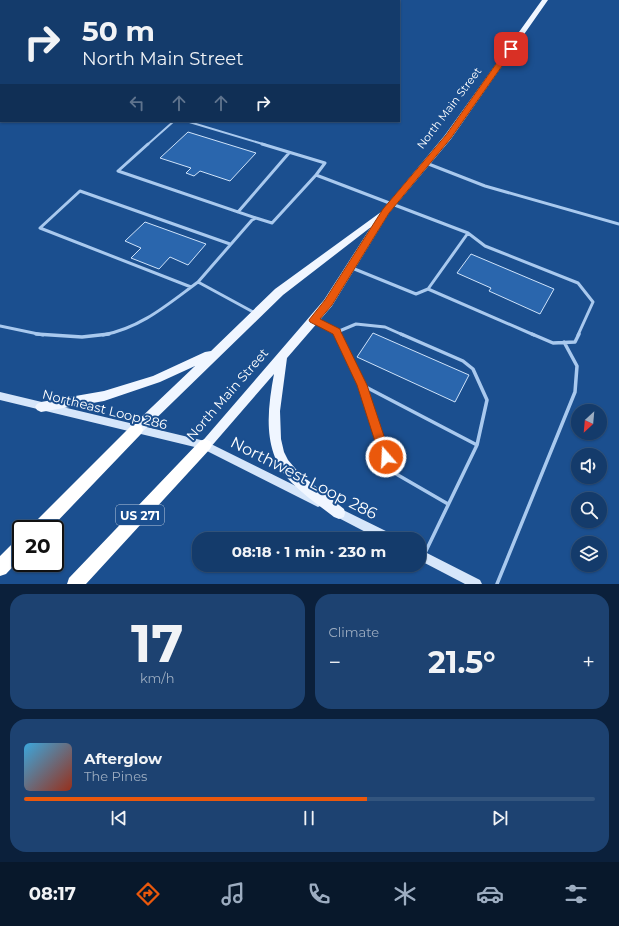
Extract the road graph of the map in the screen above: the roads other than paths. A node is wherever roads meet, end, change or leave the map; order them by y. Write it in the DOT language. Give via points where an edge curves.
graph roads {
  1 [pos="545,0"];
  2 [pos="173,122"];
  3 [pos="189,122"];
  4 [pos="289,152"];
  5 [pos="426,163"];
  6 [pos="316,175"];
  7 [pos="390,207"];
  8 [pos="238,212"];
  9 [pos="256,218"];
  10 [pos="619,224"];
  11 [pos="468,233"];
  12 [pos="230,244"];
  13 [pos="351,267"];
  14 [pos="198,282"];
  15 [pos="191,287"];
  16 [pos="428,289"];
  17 [pos="256,314"];
  18 [pos="314,320"];
  19 [pos="0,326"];
  20 [pos="336,332"];
  21 [pos="564,342"];
  22 [pos="217,351"];
  23 [pos="282,356"];
  24 [pos="362,385"];
  25 [pos="0,396"];
  26 [pos="41,406"];
  27 [pos="136,430"];
  28 [pos="205,445"];
  29 [pos="477,445"];
  30 [pos="448,504"];
  31 [pos="339,513"];
  32 [pos="48,520"];
  33 [pos="376,532"];
  34 [pos="426,546"];
  35 [pos="12,556"];
  36 [pos="426,558"];
  37 [pos="0,568"];
  38 [pos="75,584"];
  39 [pos="476,584"];
  40 [pos="497,584"];
  1 -- 5 [label="main road, North Main Street" via="448,137"];
  2 -- 8 [label="lane" via="118,171"];
  3 -- 4 [label="lane"];
  4 -- 6 [label="lane" via="325,163"];
  4 -- 8 [label="lane"];
  5 -- 7 [label="main road, North Main Street"];
  5 -- 10 [label="lane" via="485,186"];
  6 -- 7 [label="lane"];
  6 -- 9 [label="lane" via="272,223"];
  7 -- 11 [label="lane"];
  7 -- 13 [label="main road, North Main Street"];
  7 -- 17 [label="main road, North Main Street" via="279,292"];
  8 -- 9 [label="lane"];
  9 -- 12 [label="lane"];
  11 -- 16 [label="lane"];
  11 -- 21 [label="lane" via="485,246 578,283 594,302 575,342"];
  12 -- 14 [label="lane"];
  12 -- 15 [label="lane" via="80,191 40,228"];
  13 -- 16 [label="lane" via="416,294"];
  13 -- 18 [label="main road, North Main Street"];
  14 -- 15 [label="lane"];
  14 -- 17 [label="lane"];
  15 -- 19 [label="lane" via="129,328 92,337 43,335"];
  16 -- 21 [label="lane" via="553,343"];
  17 -- 22 [label="main road, North Main Street"];
  18 -- 20 [label="lane"];
  18 -- 23 [label="main road, North Main Street"];
  20 -- 24 [label="lane"];
  20 -- 29 [label="lane" via="356,324 385,327 463,361 474,369 487,400"];
  21 -- 40 [label="lane" via="577,366 575,392"];
  22 -- 26 [label="main road" via="156,379 104,396"];
  22 -- 27 [label="main road, North Main Street"];
  23 -- 28 [label="main road, North Main Street"];
  23 -- 31 [label="main road" via="274,409 275,444 284,464 301,482"];
  24 -- 29 [label="lane"];
  24 -- 30 [label="lane" via="391,471"];
  25 -- 26 [label="main road, Northeast Loop 286"];
  26 -- 27 [label="main road, Northeast Loop 286"];
  27 -- 28 [label="main road, Northeast Loop 286"];
  27 -- 32 [label="highway, North Main Street"];
  28 -- 31 [label="main road, Northwest Loop 286"];
  28 -- 38 [label="highway, North Main Street / US 271"];
  29 -- 30 [label="lane"];
  30 -- 34 [label="lane"];
  31 -- 33 [label="main road, Northwest Loop 286"];
  35 -- 37 [label="highway"];
  36 -- 39 [label="main road"];
}
